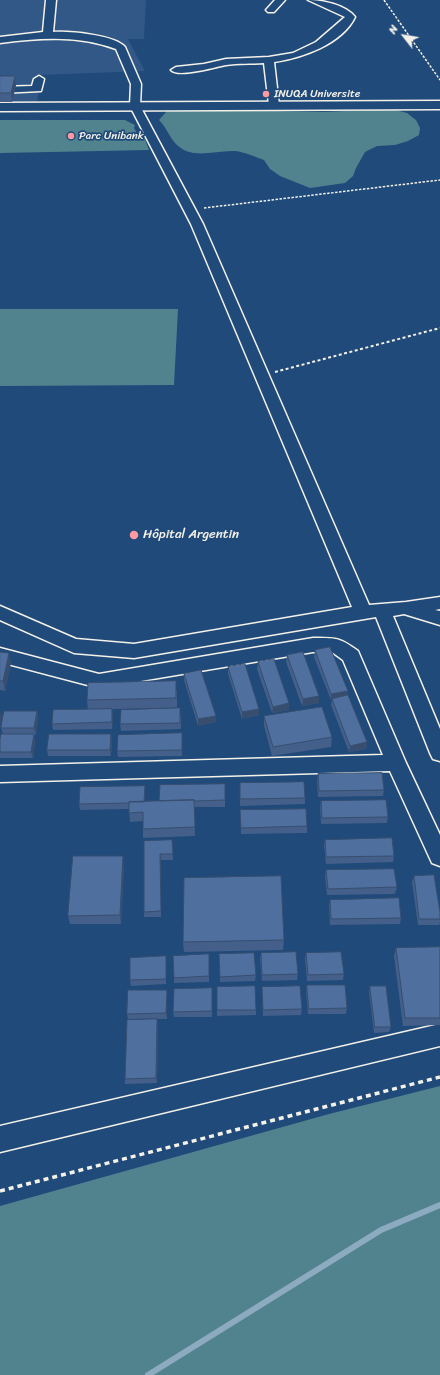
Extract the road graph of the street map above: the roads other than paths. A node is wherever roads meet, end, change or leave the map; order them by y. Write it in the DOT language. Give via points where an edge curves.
graph roads {
  1 [pos="52,0"];
  2 [pos="280,0"];
  3 [pos="313,0"];
  4 [pos="271,10"];
  5 [pos="48,33"];
  6 [pos="0,40"];
  7 [pos="269,60"];
  8 [pos="176,70"];
  9 [pos="39,79"];
  10 [pos="0,90"];
  11 [pos="274,105"];
  12 [pos="440,105"];
  13 [pos="135,106"];
  14 [pos="0,107"];
  15 [pos="440,603"];
  16 [pos="404,608"];
  17 [pos="382,610"];
  18 [pos="363,612"];
  19 [pos="0,614"];
  20 [pos="440,618"];
  21 [pos="0,655"];
  22 [pos="440,753"];
  23 [pos="396,764"];
  24 [pos="0,774"];
  25 [pos="440,857"];
  26 [pos="440,1035"];
  27 [pos="0,1139"];
  1 -- 5 [label="street"];
  2 -- 4 [label="street"];
  3 -- 7 [label="street" via="348,14 348,21 311,50 299,55"];
  5 -- 6 [label="street"];
  5 -- 13 [label="street" via="83,35 120,47 136,84"];
  7 -- 8 [label="street" via="226,62"];
  7 -- 11 [label="street"];
  9 -- 10 [label="street" via="37,89"];
  11 -- 12 [label="main road"];
  11 -- 13 [label="main road"];
  13 -- 14 [label="main road"];
  13 -- 18 [label="street" via="190,212"];
  15 -- 16 [label="street"];
  16 -- 17 [label="street"];
  16 -- 20 [label="street"];
  17 -- 18 [label="street"];
  17 -- 22 [label="street"];
  18 -- 19 [label="street" via="134,651 74,646"];
  21 -- 23 [label="street" via="99,682 313,646 336,645 351,656"];
  23 -- 24 [label="street"];
  23 -- 25 [label="street"];
  26 -- 27 [label="street"];
}
